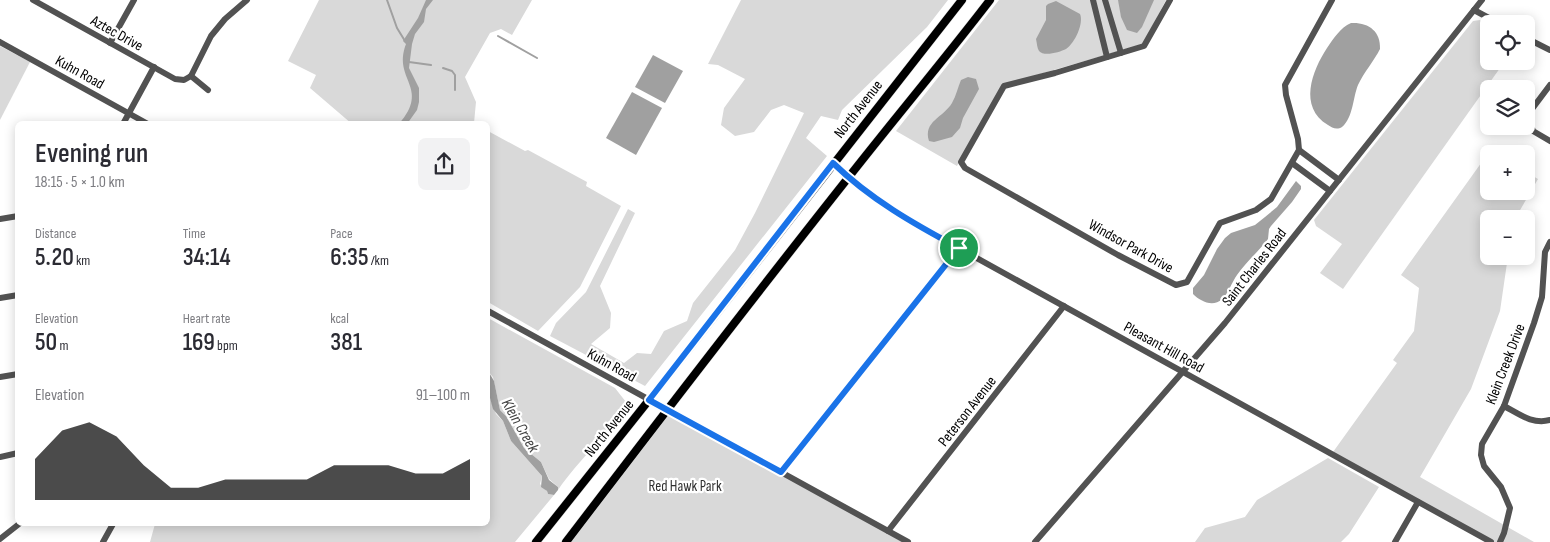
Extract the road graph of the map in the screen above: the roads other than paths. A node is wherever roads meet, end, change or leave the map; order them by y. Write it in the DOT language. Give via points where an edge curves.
graph roads {
  1 [pos="34,0"];
  2 [pos="134,0"];
  3 [pos="247,0"];
  4 [pos="962,0"];
  5 [pos="990,0"];
  6 [pos="1093,0"];
  7 [pos="1105,0"];
  8 [pos="1170,0"];
  9 [pos="1482,0"];
  10 [pos="1329,2"];
  11 [pos="1474,10"];
  12 [pos="1483,15"];
  13 [pos="0,42"];
  14 [pos="1535,42"];
  15 [pos="110,43"];
  16 [pos="1550,50"];
  17 [pos="1120,53"];
  18 [pos="1107,57"];
  19 [pos="154,67"];
  20 [pos="191,76"];
  21 [pos="1550,85"];
  22 [pos="208,90"];
  23 [pos="129,113"];
  24 [pos="125,121"];
  25 [pos="143,121"];
  26 [pos="1550,141"];
  27 [pos="1299,150"];
  28 [pos="1292,162"];
  29 [pos="833,163"];
  30 [pos="848,178"];
  31 [pos="1339,180"];
  32 [pos="1330,191"];
  33 [pos="15,216"];
  34 [pos="0,219"];
  35 [pos="1550,242"];
  36 [pos="959,248"];
  37 [pos="15,296"];
  38 [pos="1542,297"];
  39 [pos="0,298"];
  40 [pos="1550,299"];
  41 [pos="1064,306"];
  42 [pos="490,311"];
  43 [pos="1184,372"];
  44 [pos="15,374"];
  45 [pos="0,376"];
  46 [pos="649,400"];
  47 [pos="1504,406"];
  48 [pos="667,409"];
  49 [pos="1550,420"];
  50 [pos="15,454"];
  51 [pos="0,457"];
  52 [pos="781,472"];
  53 [pos="1418,502"];
  54 [pos="16,526"];
  55 [pos="112,526"];
  56 [pos="888,531"];
  57 [pos="0,539"];
  58 [pos="102,542"];
  59 [pos="536,542"];
  60 [pos="566,542"];
  61 [pos="908,542"];
  62 [pos="1035,542"];
  63 [pos="1395,542"];
  64 [pos="1491,542"];
  65 [pos="1500,542"];
  1 -- 15 [label="street, Aztec Drive"];
  2 -- 15 [label="street"];
  3 -- 20 [label="street" via="211,36"];
  4 -- 29 [label="main road, North Avenue"];
  5 -- 30 [label="main road"];
  6 -- 18 [label="street"];
  7 -- 17 [label="street"];
  8 -- 17 [label="street, Windsor Park Drive" via="1144,46"];
  9 -- 11 [label="street, Saint Charles Road"];
  10 -- 27 [label="street" via="1285,85"];
  11 -- 12 [label="street"];
  11 -- 31 [label="street, Saint Charles Road"];
  13 -- 23 [label="street, Kuhn Road"];
  14 -- 16 [label="street"];
  15 -- 19 [label="street, Aztec Drive"];
  17 -- 18 [label="street, Windsor Park Drive"];
  18 -- 28 [label="street, Windsor Park Drive" via="1004,86 961,162 965,168 1176,285 1187,282 1220,222 1256,210 1271,199"];
  19 -- 20 [label="street, Aztec Drive" via="178,80"];
  19 -- 23 [label="street"];
  20 -- 22 [label="street"];
  21 -- 26 [label="street" via="1532,109 1529,119 1533,131"];
  23 -- 24 [label="street"];
  23 -- 25 [label="street, Kuhn Road"];
  27 -- 28 [label="street, Windsor Park Drive"];
  27 -- 31 [label="street"];
  28 -- 32 [label="street"];
  29 -- 30 [label="street, Pleasant Hill Road"];
  29 -- 46 [label="main road, North Avenue"];
  30 -- 36 [label="street, Pleasant Hill Road" via="906,219"];
  30 -- 48 [label="main road"];
  31 -- 32 [label="street, Saint Charles Road"];
  32 -- 43 [label="street, Saint Charles Road"];
  33 -- 34 [label="street"];
  35 -- 38 [label="street, Klein Creek Drive" via="1545,252"];
  36 -- 41 [label="street, Pleasant Hill Road"];
  36 -- 52 [label="street"];
  37 -- 39 [label="street"];
  38 -- 40 [label="street"];
  38 -- 47 [label="street, Klein Creek Drive"];
  41 -- 43 [label="street, Pleasant Hill Road"];
  41 -- 56 [label="street, Peterson Avenue"];
  42 -- 46 [label="street, Kuhn Road"];
  43 -- 53 [label="street, Pleasant Hill Road"];
  43 -- 62 [label="street, Saint Charles Road"];
  44 -- 45 [label="street"];
  46 -- 48 [label="street, Kuhn Road"];
  46 -- 59 [label="main road, North Avenue"];
  47 -- 49 [label="street" via="1529,419"];
  47 -- 65 [label="street, Klein Creek Drive" via="1482,444 1484,466 1501,487 1510,508"];
  48 -- 52 [label="street, Kuhn Road"];
  48 -- 60 [label="main road"];
  50 -- 51 [label="street"];
  52 -- 56 [label="street, Kuhn Road"];
  53 -- 63 [label="street"];
  53 -- 64 [label="street, Pleasant Hill Road"];
  54 -- 57 [label="street"];
  55 -- 58 [label="street"];
  56 -- 61 [label="street, Kuhn Road"];
}
